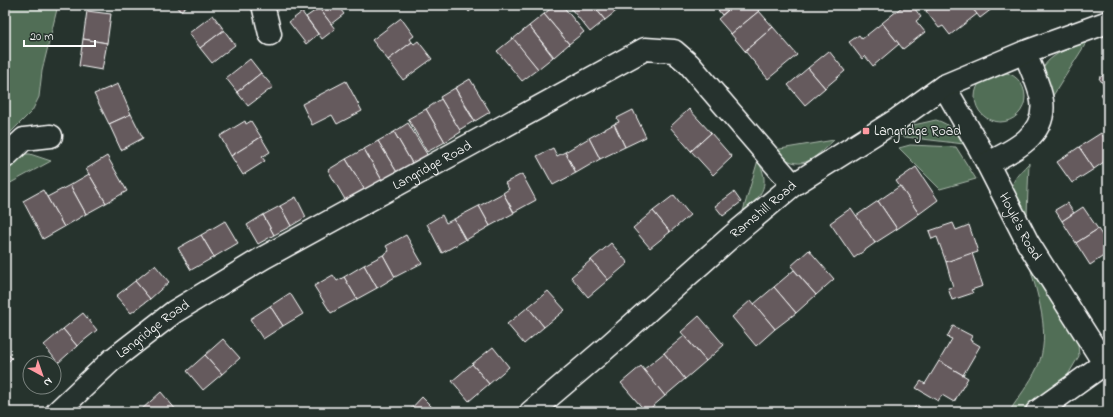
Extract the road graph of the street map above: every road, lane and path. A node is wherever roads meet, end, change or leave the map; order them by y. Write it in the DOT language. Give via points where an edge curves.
graph roads {
  1 [pos="263,5"];
  2 [pos="1108,22"];
  3 [pos="270,34"];
  4 [pos="1025,52"];
  5 [pos="944,86"];
  6 [pos="51,136"];
  7 [pos="5,157"];
  8 [pos="988,163"];
  9 [pos="793,185"];
  10 [pos="1106,362"];
  11 [pos="57,412"];
  12 [pos="531,412"];
  13 [pos="1037,412"];
  1 -- 3 [label="street"];
  2 -- 4 [label="street, Ramshill Road"];
  4 -- 5 [label="street, Ramshill Road"];
  4 -- 8 [label="street" via="1042,100 1042,115 1037,128 1018,149"];
  5 -- 8 [label="street, Hoyle's Road"];
  5 -- 9 [label="street, Ramshill Road" via="898,119"];
  6 -- 7 [label="street" via="24,139"];
  8 -- 10 [label="street, Hoyle's Road" via="1028,243"];
  9 -- 11 [label="street, Langridge Road" via="689,64 674,51 645,50 263,258 180,308 112,360"];
  9 -- 12 [label="street, Ramshill Road"];
  10 -- 13 [label="street, Hoyle's Road"];
}
